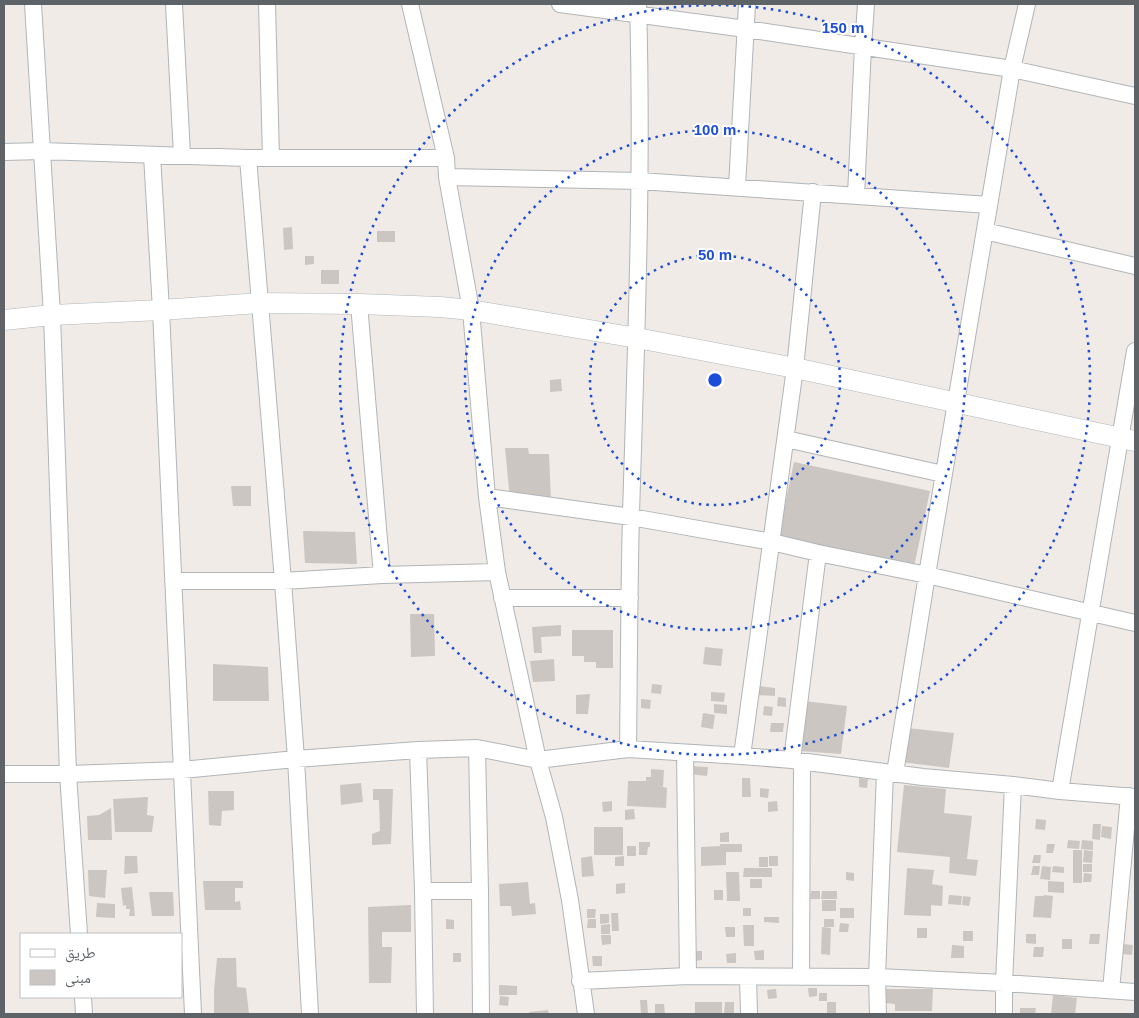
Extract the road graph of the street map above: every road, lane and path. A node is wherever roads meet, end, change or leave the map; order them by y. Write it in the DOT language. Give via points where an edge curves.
graph roads {
  1 [pos="33,4"];
  2 [pos="174,4"];
  3 [pos="267,4"];
  4 [pos="410,4"];
  5 [pos="560,4"];
  6 [pos="747,4"];
  7 [pos="866,4"];
  8 [pos="1027,4"];
  9 [pos="638,9"];
  10 [pos="746,29"];
  11 [pos="863,47"];
  12 [pos="1012,69"];
  13 [pos="1135,96"];
  14 [pos="42,151"];
  15 [pos="4,152"];
  16 [pos="152,155"];
  17 [pos="182,155"];
  18 [pos="248,158"];
  19 [pos="271,158"];
  20 [pos="446,158"];
  21 [pos="447,177"];
  22 [pos="640,180"];
  23 [pos="737,187"];
  24 [pos="813,192"];
  25 [pos="856,195"];
  26 [pos="989,205"];
  27 [pos="985,231"];
  28 [pos="1135,266"];
  29 [pos="259,303"];
  30 [pos="359,304"];
  31 [pos="161,310"];
  32 [pos="470,310"];
  33 [pos="52,315"];
  34 [pos="4,320"];
  35 [pos="637,338"];
  36 [pos="1135,351"];
  37 [pos="795,368"];
  38 [pos="956,402"];
  39 [pos="786,439"];
  40 [pos="1128,439"];
  41 [pos="943,474"];
  42 [pos="487,497"];
  43 [pos="631,517"];
  44 [pos="772,542"];
  45 [pos="818,553"];
  46 [pos="497,572"];
  47 [pos="382,575"];
  48 [pos="927,575"];
  49 [pos="173,581"];
  50 [pos="283,581"];
  51 [pos="502,598"];
  52 [pos="630,598"];
  53 [pos="1091,613"];
  54 [pos="1135,623"];
  55 [pos="477,748"];
  56 [pos="628,749"];
  57 [pos="418,750"];
  58 [pos="685,753"];
  59 [pos="742,756"];
  60 [pos="296,759"];
  61 [pos="538,760"];
  62 [pos="797,761"];
  63 [pos="182,770"];
  64 [pos="890,773"];
  65 [pos="4,774"];
  66 [pos="68,774"];
  67 [pos="1013,785"];
  68 [pos="1060,791"];
  69 [pos="1132,796"];
  70 [pos="423,891"];
  71 [pos="480,891"];
  72 [pos="79,933"];
  73 [pos="688,976"];
  74 [pos="748,977"];
  75 [pos="801,977"];
  76 [pos="877,978"];
  77 [pos="580,980"];
  78 [pos="1004,983"];
  79 [pos="1111,990"];
  80 [pos="1135,992"];
  81 [pos="83,998"];
  82 [pos="84,1014"];
  83 [pos="193,1014"];
  84 [pos="310,1014"];
  85 [pos="425,1014"];
  86 [pos="481,1014"];
  87 [pos="586,1014"];
  88 [pos="749,1014"];
  89 [pos="878,1014"];
  90 [pos="1004,1014"];
  1 -- 14 [label="street"];
  2 -- 17 [label="street"];
  3 -- 19 [label="street"];
  4 -- 20 [label="street"];
  5 -- 9 [label="street"];
  6 -- 10 [label="street"];
  7 -- 11 [label="street"];
  8 -- 12 [label="street"];
  9 -- 10 [label="street"];
  9 -- 22 [label="street"];
  10 -- 11 [label="street"];
  10 -- 23 [label="street"];
  11 -- 12 [label="street"];
  11 -- 25 [label="street"];
  12 -- 13 [label="street"];
  12 -- 26 [label="street"];
  14 -- 15 [label="street"];
  14 -- 16 [label="street"];
  14 -- 33 [label="street"];
  16 -- 17 [label="street"];
  16 -- 31 [label="street"];
  17 -- 18 [label="street"];
  18 -- 19 [label="street"];
  18 -- 29 [label="street"];
  19 -- 20 [label="street"];
  20 -- 21 [label="street"];
  21 -- 22 [label="street"];
  21 -- 32 [label="street"];
  22 -- 23 [label="street"];
  22 -- 35 [label="street"];
  23 -- 24 [label="street"];
  24 -- 25 [label="street"];
  24 -- 37 [label="street"];
  25 -- 26 [label="street"];
  26 -- 27 [label="street"];
  27 -- 28 [label="street"];
  27 -- 38 [label="street"];
  29 -- 30 [label="street"];
  29 -- 31 [label="street"];
  29 -- 50 [label="street"];
  30 -- 32 [label="street"];
  30 -- 47 [label="street"];
  31 -- 33 [label="street"];
  31 -- 49 [label="street"];
  32 -- 35 [label="street"];
  32 -- 42 [label="street"];
  33 -- 34 [label="street"];
  33 -- 66 [label="street"];
  35 -- 37 [label="street"];
  35 -- 43 [label="street"];
  36 -- 40 [label="street"];
  37 -- 38 [label="street"];
  37 -- 39 [label="street"];
  38 -- 40 [label="street"];
  38 -- 41 [label="street"];
  39 -- 41 [label="street"];
  39 -- 44 [label="street"];
  40 -- 53 [label="street"];
  41 -- 48 [label="street"];
  42 -- 43 [label="street"];
  42 -- 46 [label="street"];
  43 -- 44 [label="street"];
  43 -- 52 [label="street"];
  44 -- 45 [label="street"];
  44 -- 59 [label="street"];
  45 -- 48 [label="street"];
  45 -- 62 [label="street"];
  46 -- 47 [label="street"];
  46 -- 51 [label="street"];
  47 -- 50 [label="street"];
  48 -- 53 [label="street"];
  48 -- 64 [label="street"];
  49 -- 50 [label="street"];
  49 -- 63 [label="street"];
  50 -- 60 [label="street"];
  51 -- 52 [label="street"];
  51 -- 61 [label="street"];
  52 -- 56 [label="street"];
  53 -- 54 [label="street"];
  53 -- 68 [label="street"];
  55 -- 57 [label="street"];
  55 -- 61 [label="street"];
  55 -- 71 [label="street"];
  56 -- 58 [label="street"];
  56 -- 61 [label="street"];
  57 -- 60 [label="street"];
  57 -- 70 [label="street"];
  58 -- 59 [label="street"];
  58 -- 73 [label="street"];
  59 -- 62 [label="street"];
  60 -- 63 [label="street"];
  60 -- 84 [label="street"];
  61 -- 77 [label="street" via="554,817 570,900"];
  62 -- 64 [label="street"];
  62 -- 75 [label="street"];
  63 -- 66 [label="street"];
  63 -- 83 [label="street"];
  64 -- 67 [label="street"];
  64 -- 76 [label="street"];
  65 -- 66 [label="street"];
  66 -- 72 [label="street"];
  67 -- 68 [label="street"];
  67 -- 78 [label="street"];
  68 -- 69 [label="street"];
  69 -- 79 [label="street"];
  70 -- 71 [label="street"];
  70 -- 85 [label="street"];
  71 -- 86 [label="street"];
  73 -- 74 [label="street"];
  73 -- 77 [label="street"];
  74 -- 75 [label="street"];
  74 -- 88 [label="street"];
  75 -- 76 [label="street"];
  76 -- 78 [label="street"];
  76 -- 89 [label="street"];
  77 -- 87 [label="street"];
  78 -- 79 [label="street"];
  78 -- 90 [label="street"];
  79 -- 80 [label="street"];
  81 -- 82 [label="street"];
}
